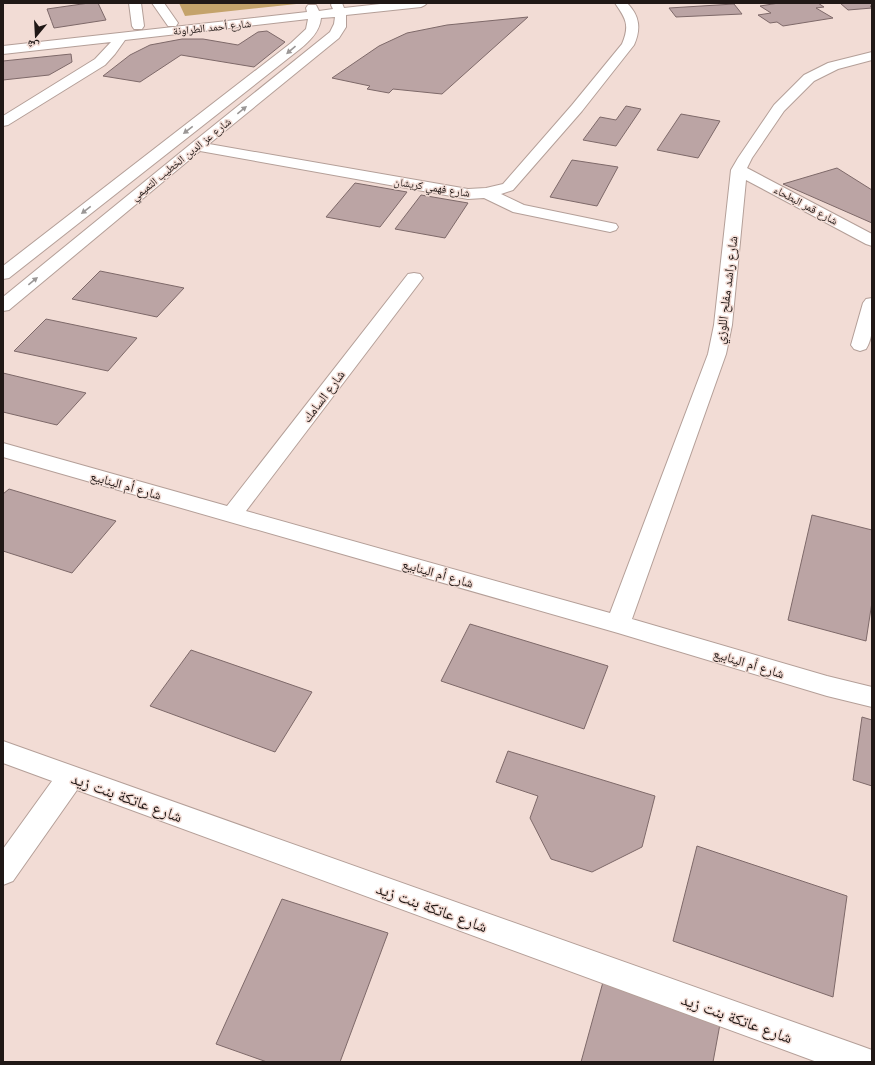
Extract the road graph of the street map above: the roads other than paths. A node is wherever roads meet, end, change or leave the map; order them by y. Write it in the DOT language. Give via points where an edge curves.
graph roads {
  1 [pos="135,3"];
  2 [pos="158,3"];
  3 [pos="354,3"];
  4 [pos="421,3"];
  5 [pos="622,3"];
  6 [pos="398,6"];
  7 [pos="338,8"];
  8 [pos="314,11"];
  9 [pos="277,19"];
  10 [pos="172,22"];
  11 [pos="138,26"];
  12 [pos="335,35"];
  13 [pos="306,36"];
  14 [pos="121,37"];
  15 [pos="3,42"];
  16 [pos="3,50"];
  17 [pos="872,56"];
  18 [pos="3,122"];
  19 [pos="197,146"];
  20 [pos="739,170"];
  21 [pos="487,193"];
  22 [pos="610,227"];
  23 [pos="872,241"];
  24 [pos="3,274"];
  25 [pos="414,278"];
  26 [pos="872,303"];
  27 [pos="3,306"];
  28 [pos="860,345"];
  29 [pos="3,450"];
  30 [pos="232,514"];
  31 [pos="618,624"];
  32 [pos="872,697"];
  33 [pos="3,752"];
  34 [pos="71,777"];
  35 [pos="3,872"];
  36 [pos="831,1057"];
  37 [pos="861,1062"];
  1 -- 11 [label="street"];
  2 -- 10 [label="street"];
  3 -- 7 [label="street, شارع أحمد الطراونة"];
  4 -- 6 [label="street, شارع أحمد الطراونة"];
  5 -- 21 [label="street, شارع فهمي كريشان" via="633,19 633,33 628,45 508,187"];
  6 -- 7 [label="street, شارع أحمد الطراونة"];
  6 -- 12 [label="street, شارع عز الدين الخطيب التميمي" via="359,17"];
  7 -- 8 [label="street, شارع أحمد الطراونة"];
  7 -- 12 [label="street" via="341,25"];
  8 -- 9 [label="street, شارع أحمد الطراونة"];
  8 -- 10 [label="street, شارع أحمد الطراونة"];
  8 -- 13 [label="street, شارع عز الدين الخطيب التميمي" via="315,26"];
  9 -- 13 [label="street" via="294,26"];
  9 -- 14 [label="street, شارع أحمد الطراونة"];
  10 -- 11 [label="street, شارع أحمد الطراونة"];
  11 -- 15 [label="street, شارع أحمد الطراونة"];
  19 -- 12 [label="street, شارع عز الدين الخطيب التميمي, one-way"];
  13 -- 24 [label="street, شارع عز الدين الخطيب التميمي, one-way"];
  14 -- 16 [label="street, شارع أحمد الطراونة"];
  14 -- 18 [label="street" via="100,62"];
  17 -- 20 [label="street, شارع راشد مفلح اللوزي" via="833,66 809,78 780,108 754,143"];
  19 -- 21 [label="street, شارع فهمي كريشان" via="468,194"];
  27 -- 19 [label="street, شارع عز الدين الخطيب التميمي, one-way"];
  20 -- 23 [label="street, شارع قمر البطحاء"];
  20 -- 31 [label="street, شارع راشد مفلح اللوزي" via="723,325 717,354"];
  21 -- 22 [label="street" via="519,209"];
  25 -- 30 [label="street, شارع السامك"];
  26 -- 28 [label="street"];
  29 -- 30 [label="street, شارع أم الينابيع"];
  30 -- 31 [label="street, شارع أم الينابيع"];
  31 -- 32 [label="street, شارع أم الينابيع"];
  33 -- 34 [label="street, شارع عاتكة بنت زيد"];
  34 -- 35 [label="street"];
  34 -- 36 [label="street, شارع عاتكة بنت زيد"];
  36 -- 37 [label="street, شارع عاتكة بنت زيد"];
}
